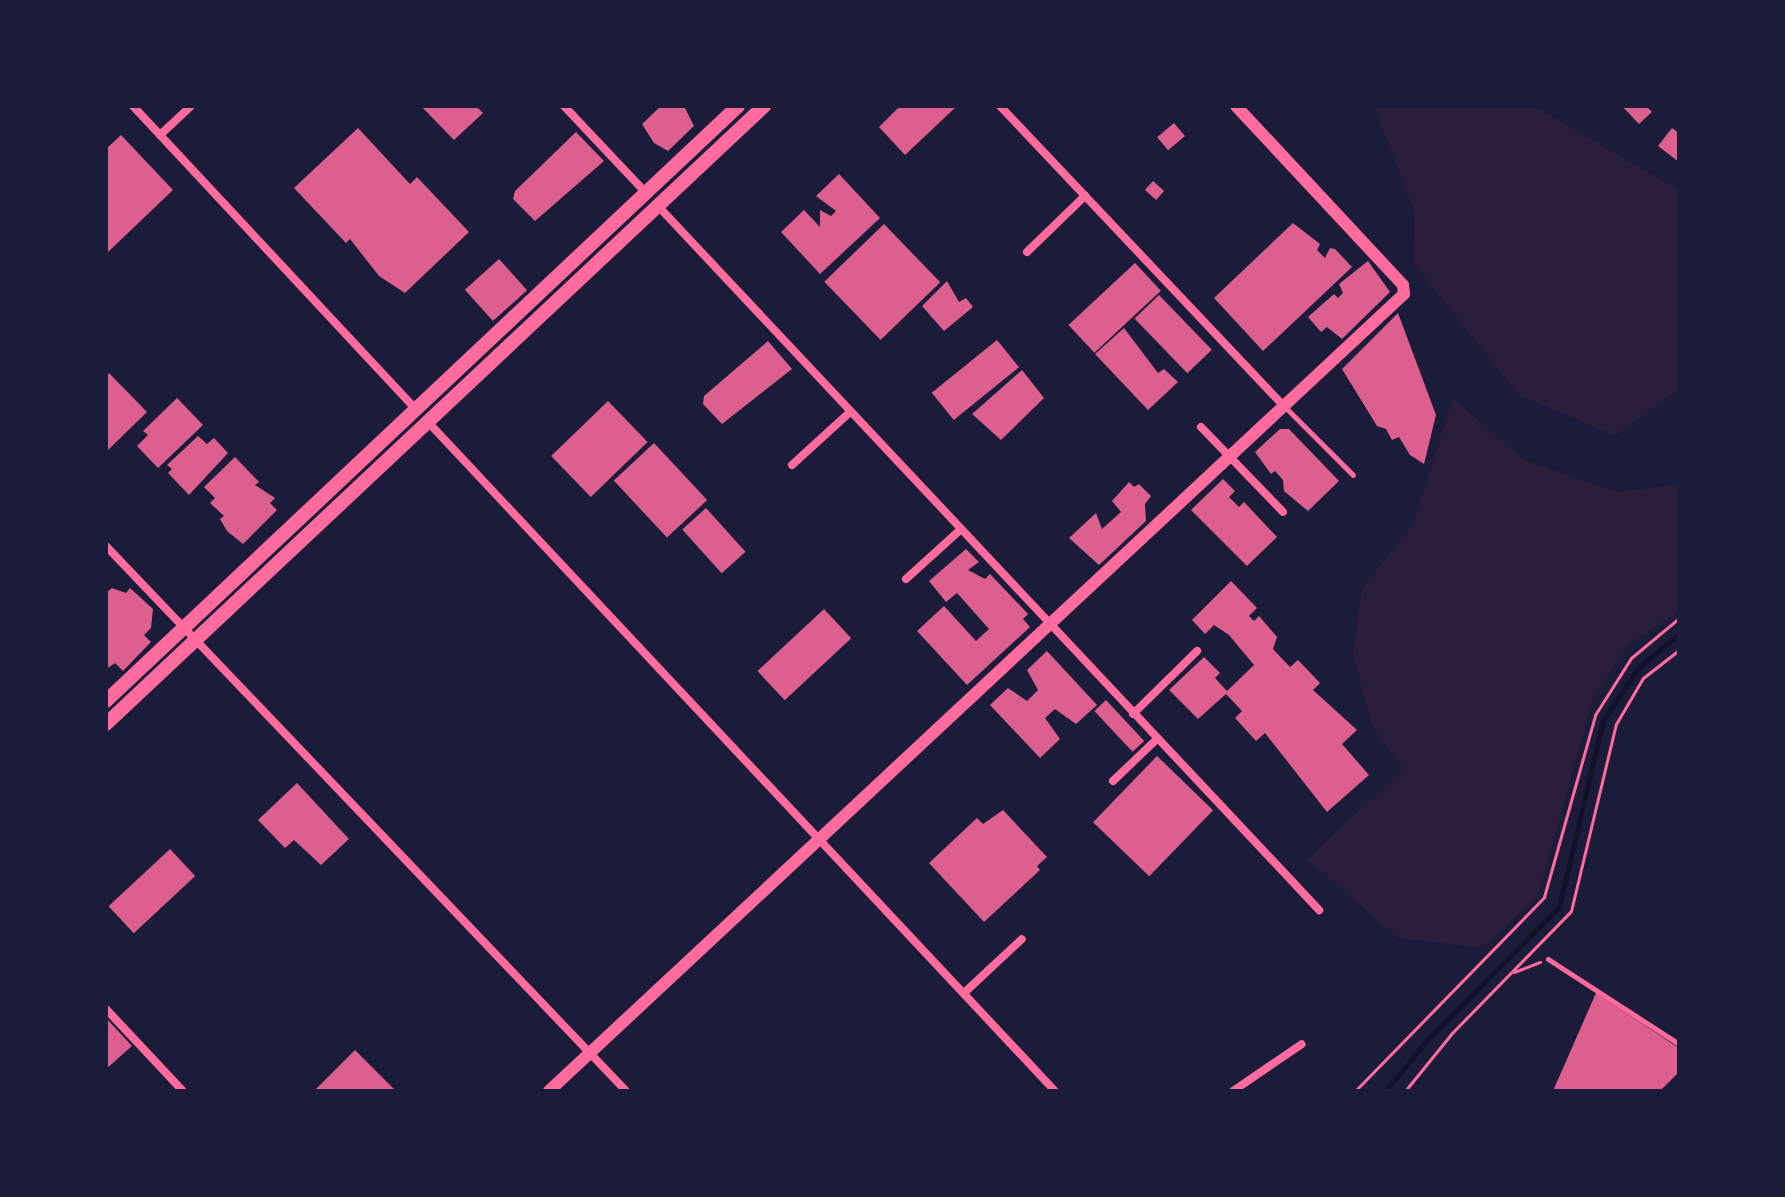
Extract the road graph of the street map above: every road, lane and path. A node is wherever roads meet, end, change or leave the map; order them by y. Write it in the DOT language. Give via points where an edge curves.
graph roads {
  1 [pos="133,106"];
  2 [pos="191,106"];
  3 [pos="564,106"];
  4 [pos="738,106"];
  5 [pos="764,106"];
  6 [pos="1000,106"];
  7 [pos="1236,106"];
  8 [pos="160,135"];
  9 [pos="646,193"];
  10 [pos="1085,196"];
  11 [pos="658,206"];
  12 [pos="1027,252"];
  13 [pos="1285,407"];
  14 [pos="416,409"];
  15 [pos="850,412"];
  16 [pos="428,422"];
  17 [pos="1201,427"];
  18 [pos="1230,457"];
  19 [pos="792,465"];
  20 [pos="1353,475"];
  21 [pos="1283,512"];
  22 [pos="960,530"];
  23 [pos="106,546"];
  24 [pos="906,579"];
  25 [pos="1679,618"];
  26 [pos="1049,625"];
  27 [pos="183,629"];
  28 [pos="196,640"];
  29 [pos="1679,650"];
  30 [pos="1197,651"];
  31 [pos="106,701"];
  32 [pos="1133,714"];
  33 [pos="106,724"];
  34 [pos="1157,739"];
  35 [pos="1113,781"];
  36 [pos="821,838"];
  37 [pos="1319,910"];
  38 [pos="1022,939"];
  39 [pos="1548,959"];
  40 [pos="1510,974"];
  41 [pos="964,993"];
  42 [pos="106,1009"];
  43 [pos="1302,1044"];
  44 [pos="1679,1044"];
  45 [pos="590,1053"];
  46 [pos="183,1091"];
  47 [pos="549,1091"];
  48 [pos="626,1091"];
  49 [pos="1055,1091"];
  50 [pos="1233,1091"];
  51 [pos="1355,1091"];
  52 [pos="1405,1091"];
  1 -- 8 [label="street"];
  2 -- 8 [label="street"];
  3 -- 9 [label="street"];
  4 -- 9 [label="main road"];
  5 -- 11 [label="main road"];
  6 -- 10 [label="street"];
  7 -- 13 [label="street" via="1405,291"];
  8 -- 14 [label="street"];
  9 -- 11 [label="main road"];
  9 -- 14 [label="main road"];
  10 -- 12 [label="street"];
  10 -- 13 [label="street"];
  11 -- 15 [label="street"];
  11 -- 16 [label="main road"];
  13 -- 18 [label="street"];
  13 -- 20 [label="lane"];
  14 -- 16 [label="main road"];
  14 -- 27 [label="main road"];
  15 -- 19 [label="street"];
  15 -- 22 [label="street"];
  16 -- 28 [label="main road"];
  16 -- 36 [label="street"];
  17 -- 18 [label="street"];
  18 -- 21 [label="street"];
  18 -- 26 [label="street"];
  22 -- 24 [label="street"];
  22 -- 26 [label="street"];
  23 -- 27 [label="street"];
  25 -- 51 [label="path" via="1631,658 1595,715 1544,897"];
  26 -- 32 [label="street"];
  26 -- 36 [label="street"];
  27 -- 28 [label="street"];
  27 -- 31 [label="main road"];
  28 -- 33 [label="main road"];
  28 -- 45 [label="street"];
  29 -- 40 [label="path" via="1643,678 1616,724 1571,911"];
  30 -- 32 [label="street"];
  32 -- 34 [label="street"];
  34 -- 35 [label="street"];
  34 -- 37 [label="street"];
  36 -- 41 [label="street"];
  36 -- 45 [label="street"];
  38 -- 41 [label="street"];
  39 -- 40 [label="path"];
  39 -- 44 [label="lane"];
  40 -- 52 [label="path"];
  41 -- 49 [label="street"];
  42 -- 46 [label="street"];
  43 -- 50 [label="street"];
  45 -- 47 [label="street"];
  45 -- 48 [label="street"];
}
